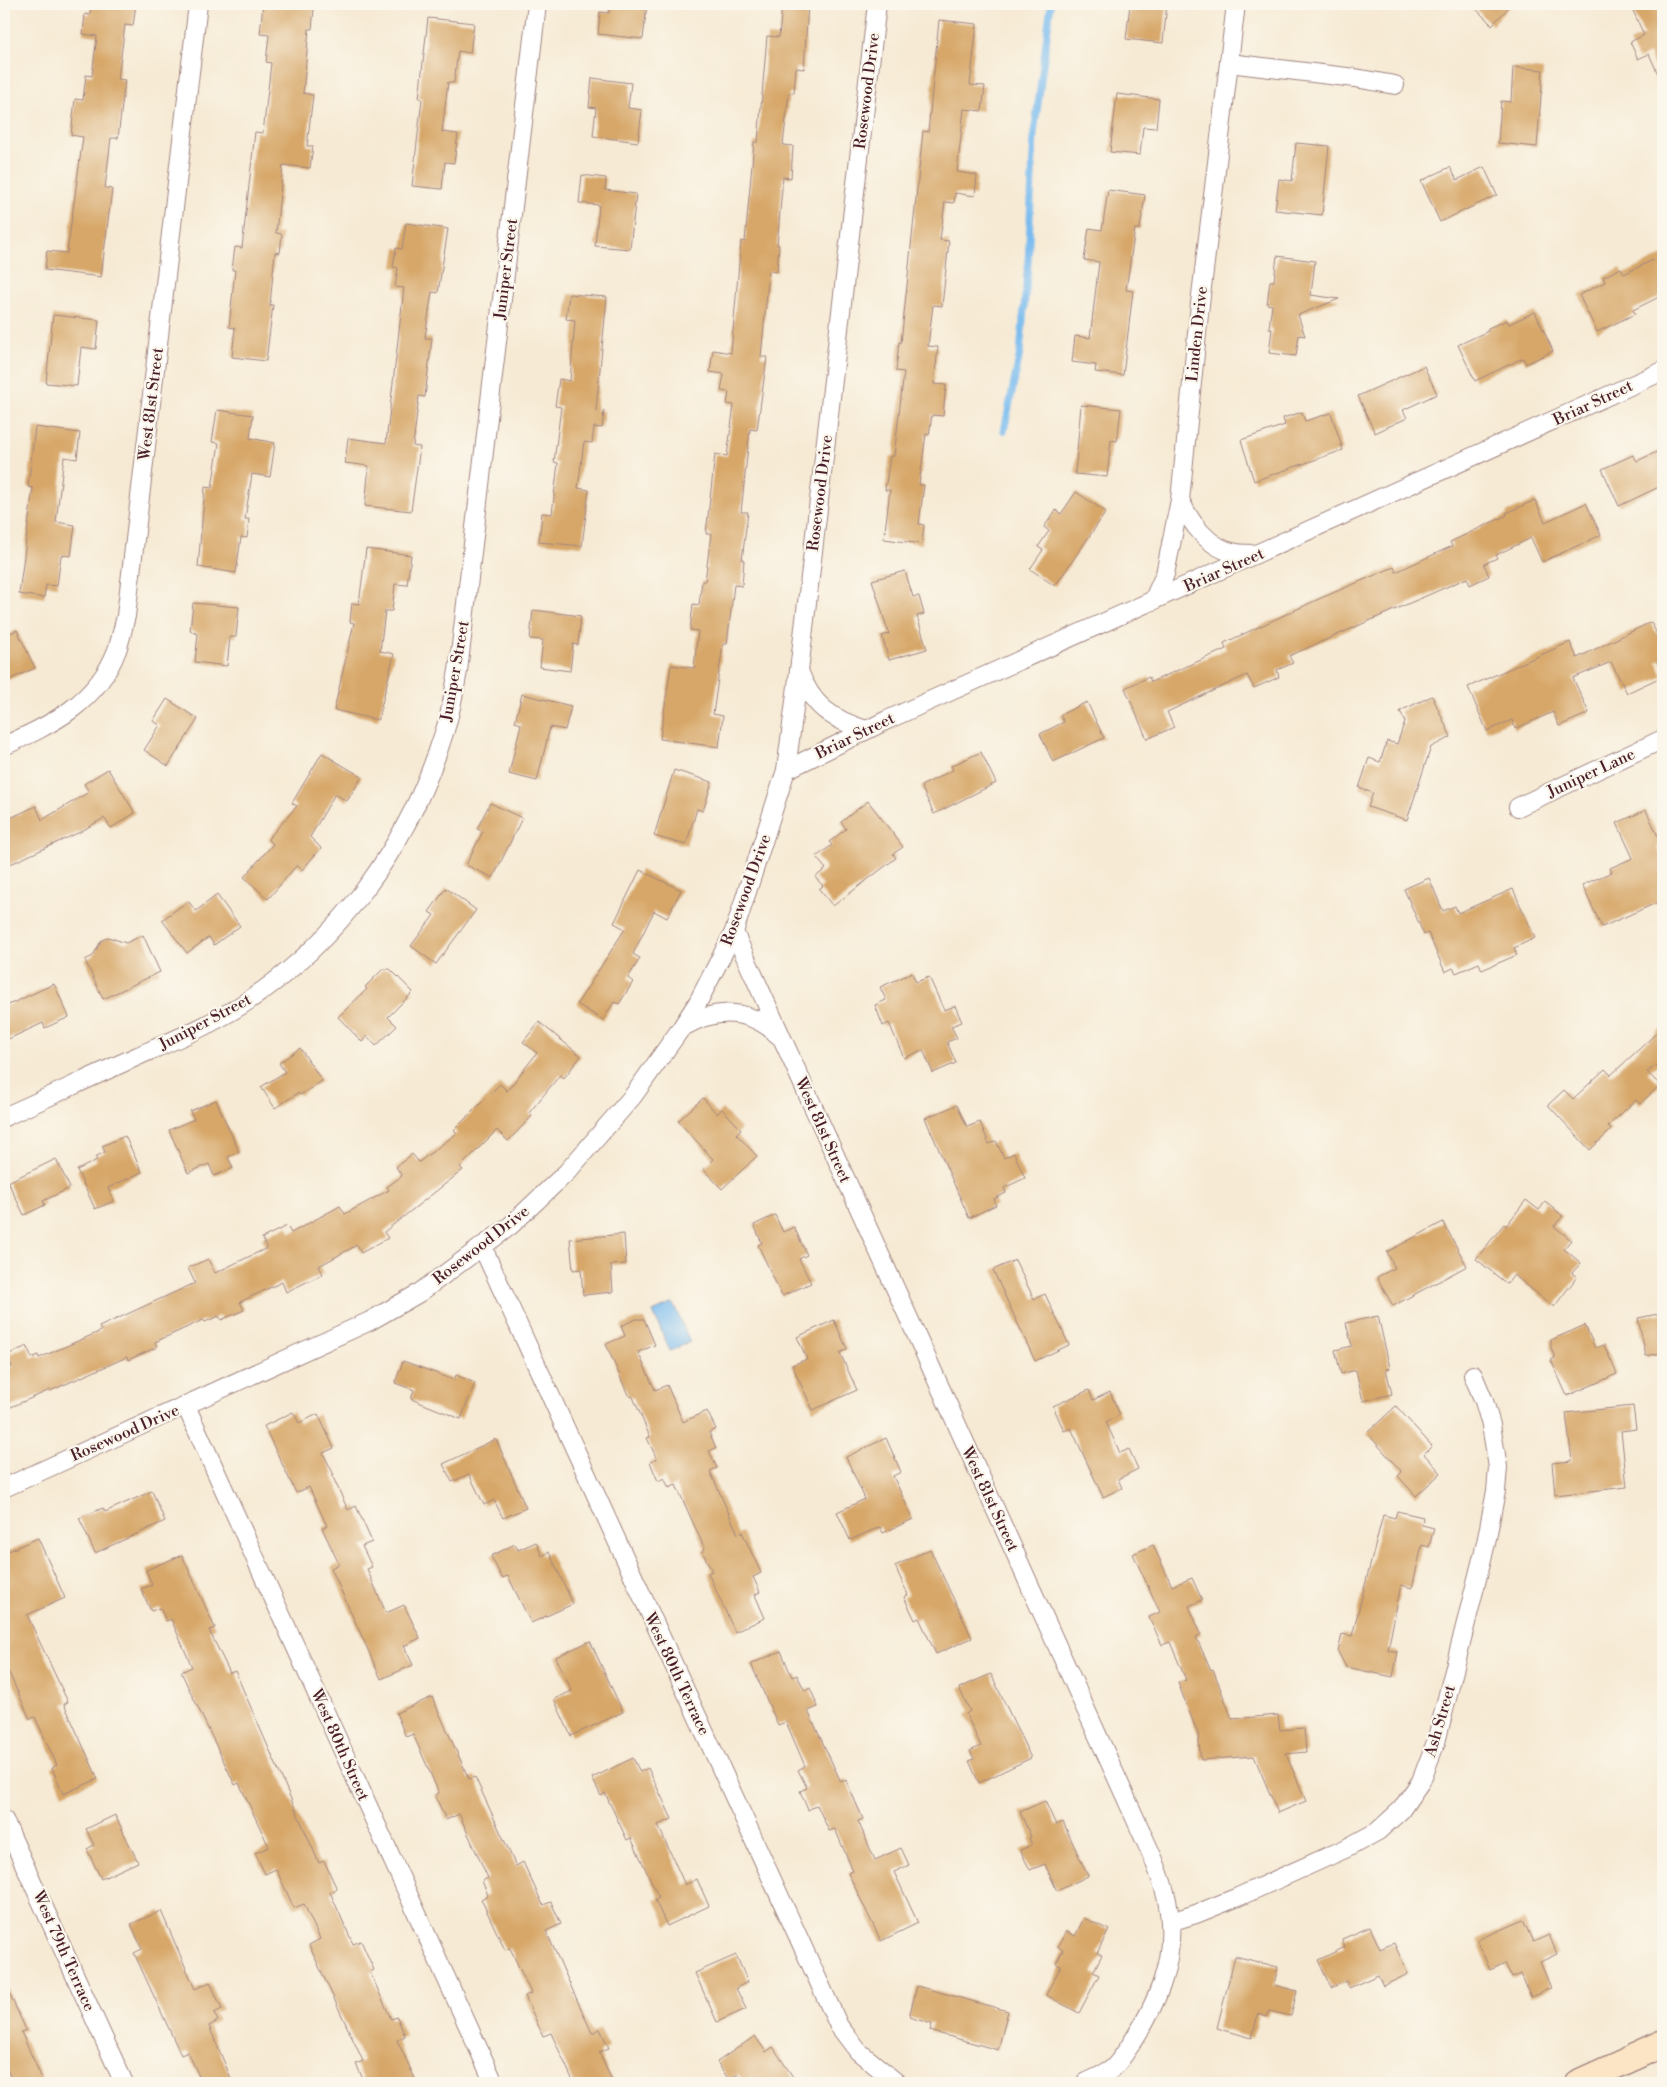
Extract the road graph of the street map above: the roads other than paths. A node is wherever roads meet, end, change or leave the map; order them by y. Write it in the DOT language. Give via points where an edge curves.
graph roads {
  1 [pos="198,4"];
  2 [pos="537,4"];
  3 [pos="877,4"];
  4 [pos="1236,4"];
  5 [pos="1229,63"];
  6 [pos="1395,85"];
  7 [pos="1663,371"];
  8 [pos="1180,500"];
  9 [pos="1259,554"];
  10 [pos="1153,601"];
  11 [pos="799,671"];
  12 [pos="866,730"];
  13 [pos="1663,739"];
  14 [pos="4,746"];
  15 [pos="786,770"];
  16 [pos="1518,807"];
  17 [pos="734,932"];
  18 [pos="682,1027"];
  19 [pos="782,1040"];
  20 [pos="4,1117"];
  21 [pos="482,1246"];
  22 [pos="1473,1375"];
  23 [pos="186,1406"];
  24 [pos="4,1488"];
  25 [pos="4,1820"];
  26 [pos="1170,1922"];
  27 [pos="1663,2044"];
  28 [pos="1110,2076"];
  29 [pos="124,2083"];
  30 [pos="494,2083"];
  31 [pos="897,2083"];
  32 [pos="1085,2083"];
  33 [pos="1577,2083"];
  1 -- 14 [label="street, West 81st Street" via="126,616 117,650 91,693 71,712"];
  2 -- 20 [label="street, Juniper Street" via="458,671 445,732 422,794 392,851 361,896 330,932 290,969 239,1006 178,1038"];
  3 -- 11 [label="street, Rosewood Drive"];
  4 -- 5 [label="street, Linden Drive"];
  5 -- 6 [label="street"];
  5 -- 8 [label="street, Linden Drive"];
  7 -- 9 [label="street, Briar Street"];
  8 -- 9 [label="street" via="1191,521 1210,540 1234,553"];
  8 -- 10 [label="street, Linden Drive" via="1166,574"];
  9 -- 10 [label="street, Briar Street"];
  10 -- 12 [label="street, Briar Street"];
  11 -- 12 [label="street" via="806,690 827,712 845,724"];
  11 -- 15 [label="street, Rosewood Drive"];
  12 -- 15 [label="street, Briar Street"];
  13 -- 16 [label="street, Juniper Lane"];
  15 -- 17 [label="street, Rosewood Drive"];
  17 -- 18 [label="street, Rosewood Drive"];
  17 -- 19 [label="street, West 81st Street"];
  18 -- 19 [label="street" via="710,1015 742,1015 768,1026"];
  18 -- 21 [label="street, Rosewood Drive" via="633,1096 567,1172 510,1226"];
  19 -- 26 [label="street, West 81st Street" via="1154,1860 1165,1889"];
  21 -- 23 [label="street, Rosewood Drive" via="419,1293 370,1321"];
  21 -- 31 [label="street, West 80th Terrace" via="835,2018 858,2051"];
  22 -- 26 [label="street, Ash Street" via="1491,1425 1498,1467 1496,1491 1486,1544 1436,1742 1422,1781 1401,1810 1378,1831 1238,1897"];
  23 -- 24 [label="street, Rosewood Drive"];
  23 -- 30 [label="street, West 80th Street"];
  25 -- 29 [label="street, West 79th Terrace"];
  26 -- 28 [label="street, West 81st Street" via="1167,1964 1159,1993"];
  27 -- 33 [label="main road"];
  28 -- 32 [label="street, West 81st Street"];
}
